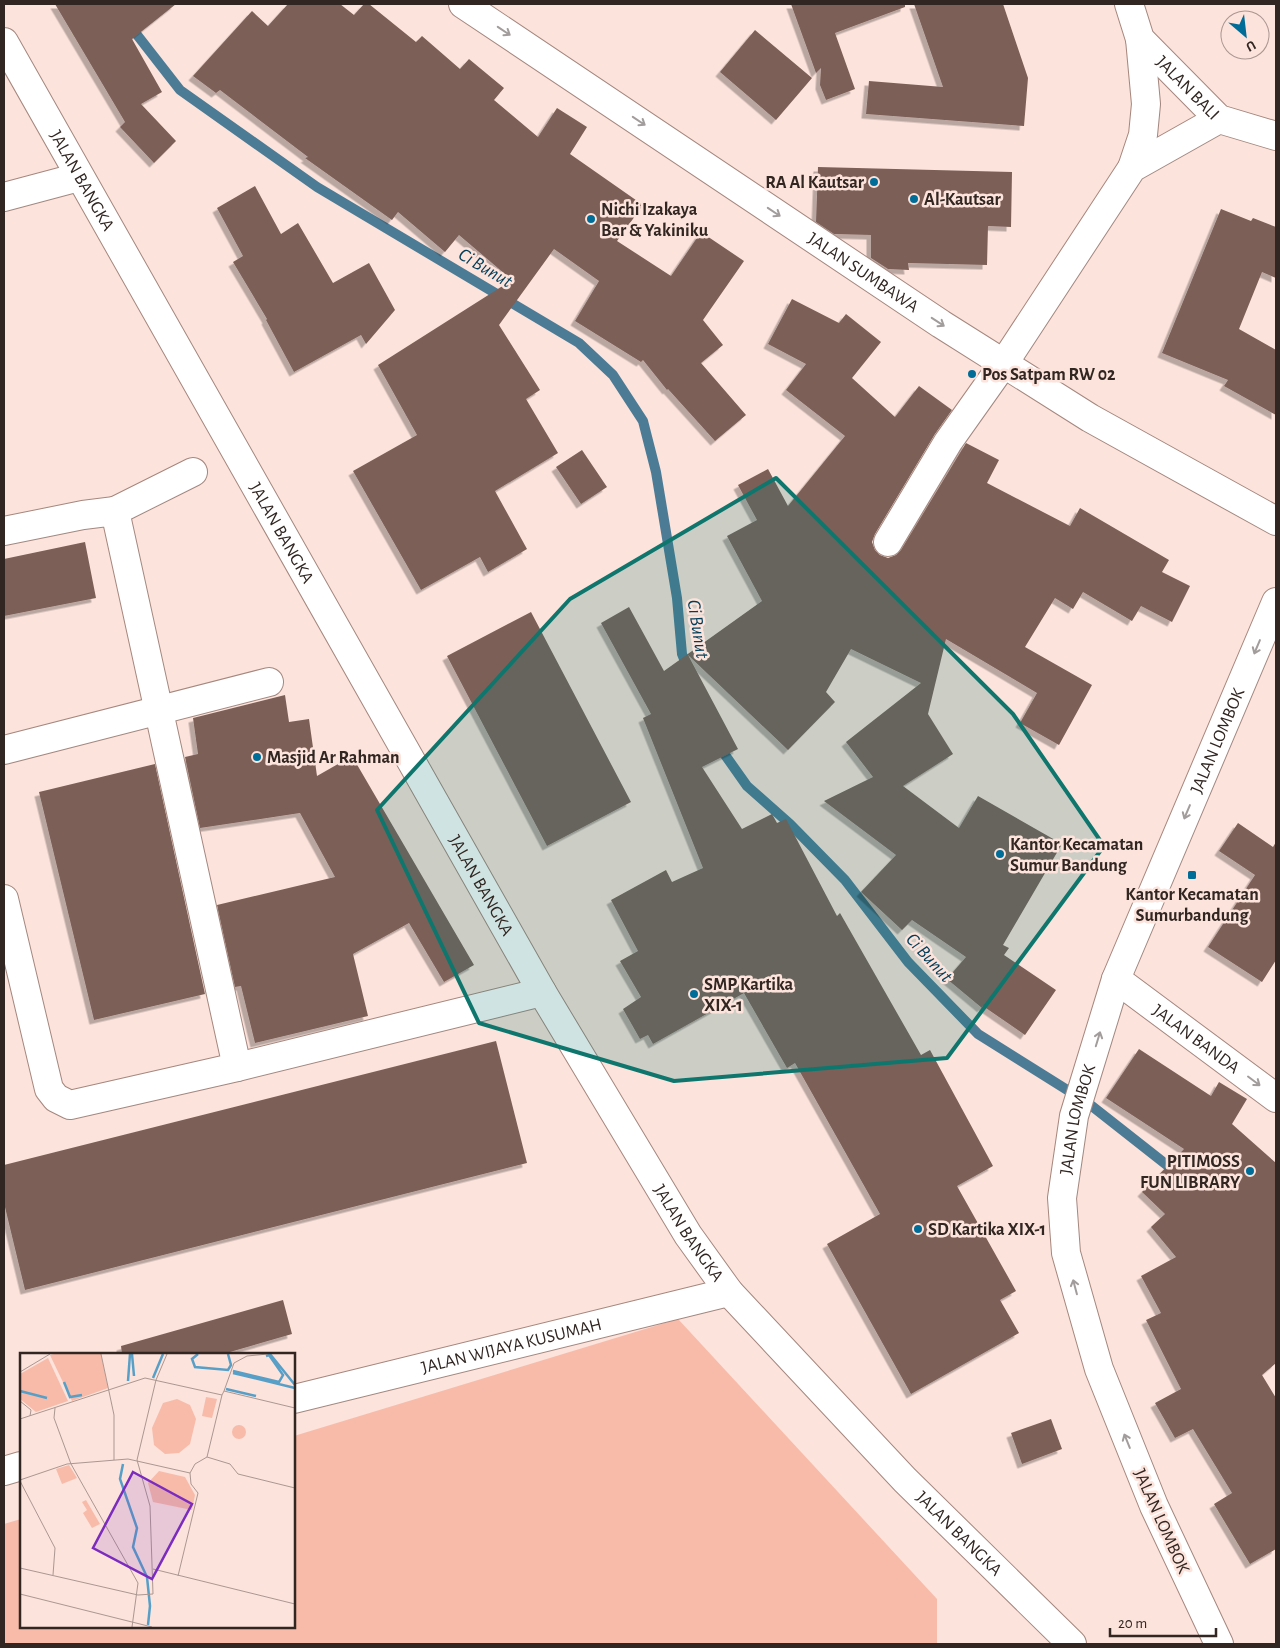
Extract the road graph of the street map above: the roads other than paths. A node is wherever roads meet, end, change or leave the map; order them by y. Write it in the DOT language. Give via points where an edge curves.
graph roads {
  1 [pos="463,4"];
  2 [pos="1129,4"];
  3 [pos="1140,39"];
  4 [pos="4,42"];
  5 [pos="1219,119"];
  6 [pos="1276,136"];
  7 [pos="1132,168"];
  8 [pos="79,177"];
  9 [pos="4,197"];
  10 [pos="1004,363"];
  11 [pos="193,472"];
  12 [pos="115,511"];
  13 [pos="1276,521"];
  14 [pos="4,531"];
  15 [pos="888,542"];
  16 [pos="1276,602"];
  17 [pos="269,682"];
  18 [pos="158,709"];
  19 [pos="4,750"];
  20 [pos="4,899"];
  21 [pos="1116,979"];
  22 [pos="542,992"];
  23 [pos="237,1067"];
  24 [pos="1276,1098"];
  25 [pos="728,1292"];
  26 [pos="295,1399"];
  27 [pos="20,1466"];
  28 [pos="4,1471"];
  29 [pos="1072,1644"];
  30 [pos="1219,1644"];
  1 -- 10 [label="street, JALAN SUMBAWA, one-way"];
  2 -- 3 [label="street, JALAN BALI"];
  3 -- 5 [label="street, JALAN BALI"];
  3 -- 7 [label="street" via="1146,104 1143,135"];
  4 -- 8 [label="street, JALAN BANGKA"];
  5 -- 6 [label="street, JALAN BALI"];
  5 -- 7 [label="street"];
  7 -- 10 [label="street"];
  8 -- 9 [label="street"];
  8 -- 22 [label="street, JALAN BANGKA"];
  10 -- 13 [label="street, JALAN SUMBAWA" via="1090,418"];
  10 -- 15 [label="street" via="948,442"];
  11 -- 12 [label="street"];
  12 -- 14 [label="street"];
  12 -- 18 [label="street"];
  16 -- 21 [label="street, JALAN LOMBOK, one-way"];
  17 -- 18 [label="street"];
  18 -- 19 [label="street"];
  18 -- 23 [label="street"];
  20 -- 23 [label="street" via="49,1089 56,1098 70,1105"];
  21 -- 24 [label="street, JALAN BANDA, one-way"];
  30 -- 21 [label="street, JALAN LOMBOK, one-way" via="1126,1438 1099,1369 1066,1253 1062,1198 1074,1116"];
  22 -- 23 [label="street"];
  22 -- 25 [label="street, JALAN BANGKA" via="688,1235"];
  25 -- 26 [label="street, JALAN WIJAYA KUSUMAH"];
  25 -- 29 [label="street, JALAN BANGKA" via="905,1480"];
  27 -- 28 [label="street"];
}
